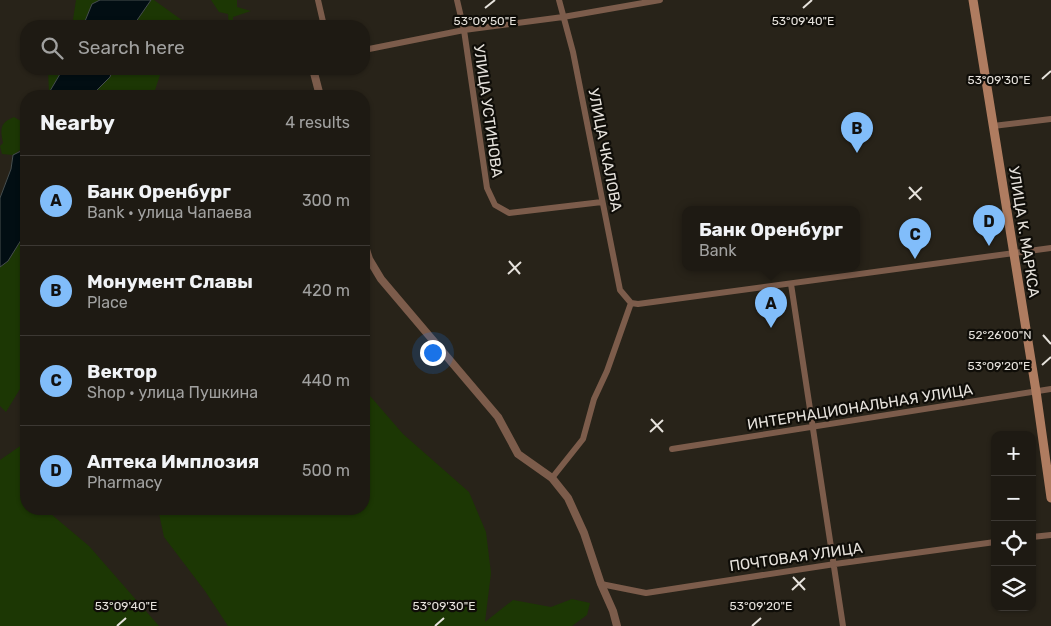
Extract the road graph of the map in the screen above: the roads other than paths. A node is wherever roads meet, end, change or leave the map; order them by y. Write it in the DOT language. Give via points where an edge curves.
graph roads {
  1 [pos="318,0"];
  2 [pos="457,0"];
  3 [pos="559,0"];
  4 [pos="660,0"];
  5 [pos="973,0"];
  6 [pos="563,17"];
  7 [pos="323,20"];
  8 [pos="464,30"];
  9 [pos="370,49"];
  10 [pos="315,75"];
  11 [pos="318,90"];
  12 [pos="1051,119"];
  13 [pos="993,126"];
  14 [pos="602,202"];
  15 [pos="1051,248"];
  16 [pos="1014,254"];
  17 [pos="370,261"];
  18 [pos="791,284"];
  19 [pos="631,303"];
  20 [pos="1051,389"];
  21 [pos="1036,391"];
  22 [pos="814,427"];
  23 [pos="672,449"];
  24 [pos="552,478"];
  25 [pos="1051,498"];
  26 [pos="1051,535"];
  27 [pos="1036,537"];
  28 [pos="991,543"];
  29 [pos="835,564"];
  30 [pos="601,584"];
  31 [pos="617,626"];
  32 [pos="844,626"];
  1 -- 7 [label="street"];
  2 -- 8 [label="street, УЛИЦА УСТИНОВА"];
  3 -- 6 [label="street, УЛИЦА ЧКАЛОВА"];
  4 -- 6 [label="street"];
  5 -- 13 [label="main road, УЛИЦА К. МАРКСА"];
  6 -- 8 [label="street"];
  6 -- 14 [label="street, УЛИЦА ЧКАЛОВА" via="573,52"];
  8 -- 9 [label="street"];
  8 -- 14 [label="street, УЛИЦА УСТИНОВА" via="487,188 495,206 510,213"];
  10 -- 11 [label="street"];
  12 -- 13 [label="street"];
  13 -- 16 [label="main road, УЛИЦА К. МАРКСА"];
  14 -- 19 [label="street, УЛИЦА ЧКАЛОВА" via="620,290"];
  15 -- 16 [label="street"];
  16 -- 18 [label="street"];
  16 -- 21 [label="main road, УЛИЦА К. МАРКСА"];
  17 -- 24 [label="street" via="381,279 498,418 518,454"];
  18 -- 19 [label="street"];
  18 -- 22 [label="street"];
  19 -- 24 [label="street" via="594,399 583,440"];
  20 -- 21 [label="street, ИНТЕРНАЦИОНАЛЬНАЯ УЛИЦА"];
  21 -- 22 [label="street, ИНТЕРНАЦИОНАЛЬНАЯ УЛИЦА"];
  21 -- 25 [label="main road, УЛИЦА К. МАРКСА"];
  22 -- 23 [label="street, ИНТЕРНАЦИОНАЛЬНАЯ УЛИЦА"];
  22 -- 29 [label="street"];
  24 -- 30 [label="street" via="568,498"];
  26 -- 27 [label="street"];
  28 -- 29 [label="street, ПОЧТОВАЯ УЛИЦА"];
  29 -- 30 [label="street, ПОЧТОВАЯ УЛИЦА" via="646,593"];
  29 -- 32 [label="street"];
  30 -- 31 [label="street"];
}
